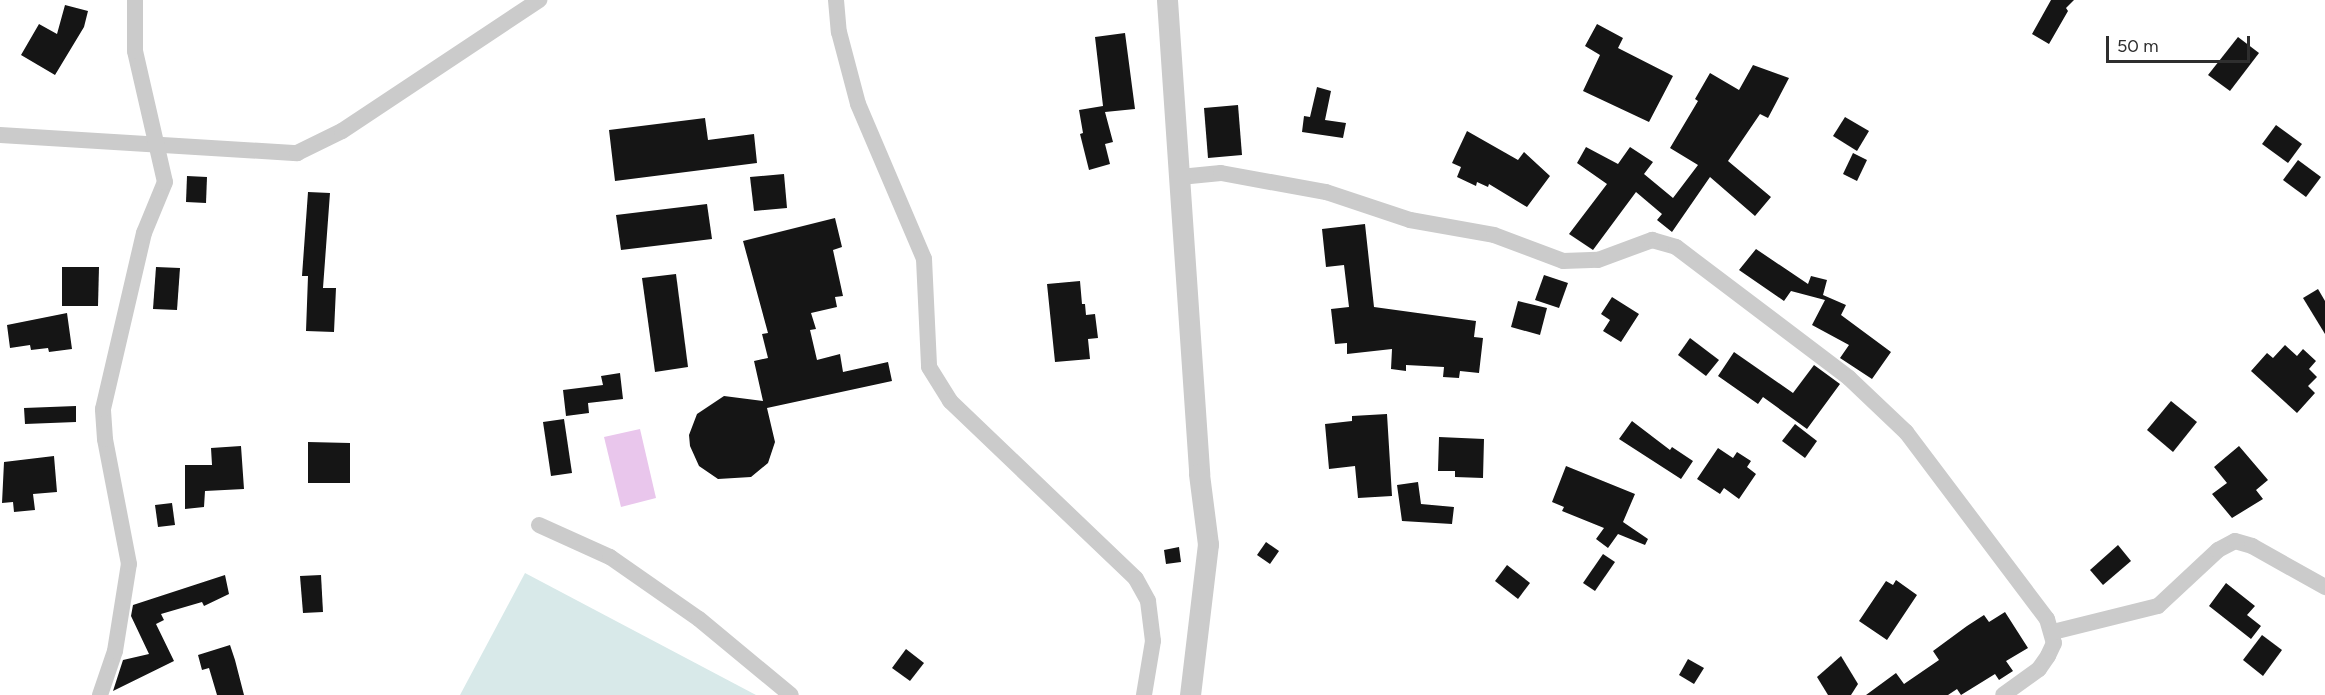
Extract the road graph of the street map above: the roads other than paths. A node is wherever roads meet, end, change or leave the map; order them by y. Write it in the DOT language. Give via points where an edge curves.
graph roads {
  1 [pos="135,0"];
  2 [pos="539,0"];
  3 [pos="836,0"];
  4 [pos="1167,0"];
  5 [pos="0,135"];
  6 [pos="156,143"];
  7 [pos="1180,177"];
  8 [pos="539,525"];
  9 [pos="2325,587"];
  10 [pos="2053,632"];
  11 [pos="100,695"];
  12 [pos="791,695"];
  13 [pos="1144,695"];
  14 [pos="1190,695"];
  15 [pos="2003,695"];
  1 -- 6 [label="street" via="135,51"];
  2 -- 6 [label="street" via="342,131 297,153"];
  3 -- 13 [label="street" via="839,32 858,104 924,259 929,367 950,401 1136,579 1148,601 1153,641"];
  4 -- 7 [label="street"];
  5 -- 6 [label="street"];
  6 -- 11 [label="street" via="165,182 141,244 103,409 129,564 115,651"];
  7 -- 10 [label="street" via="1221,173 1326,192 1410,220 1494,235 1563,261 1598,260 1652,240 1670,243 1849,378 1906,432"];
  7 -- 14 [label="street" via="1199,474 1208,544"];
  8 -- 12 [label="street" via="610,557 699,619"];
  9 -- 10 [label="street" via="2252,546 2235,541 2218,550 2158,606"];
  10 -- 15 [label="street" via="2054,643 2043,664"];
}
